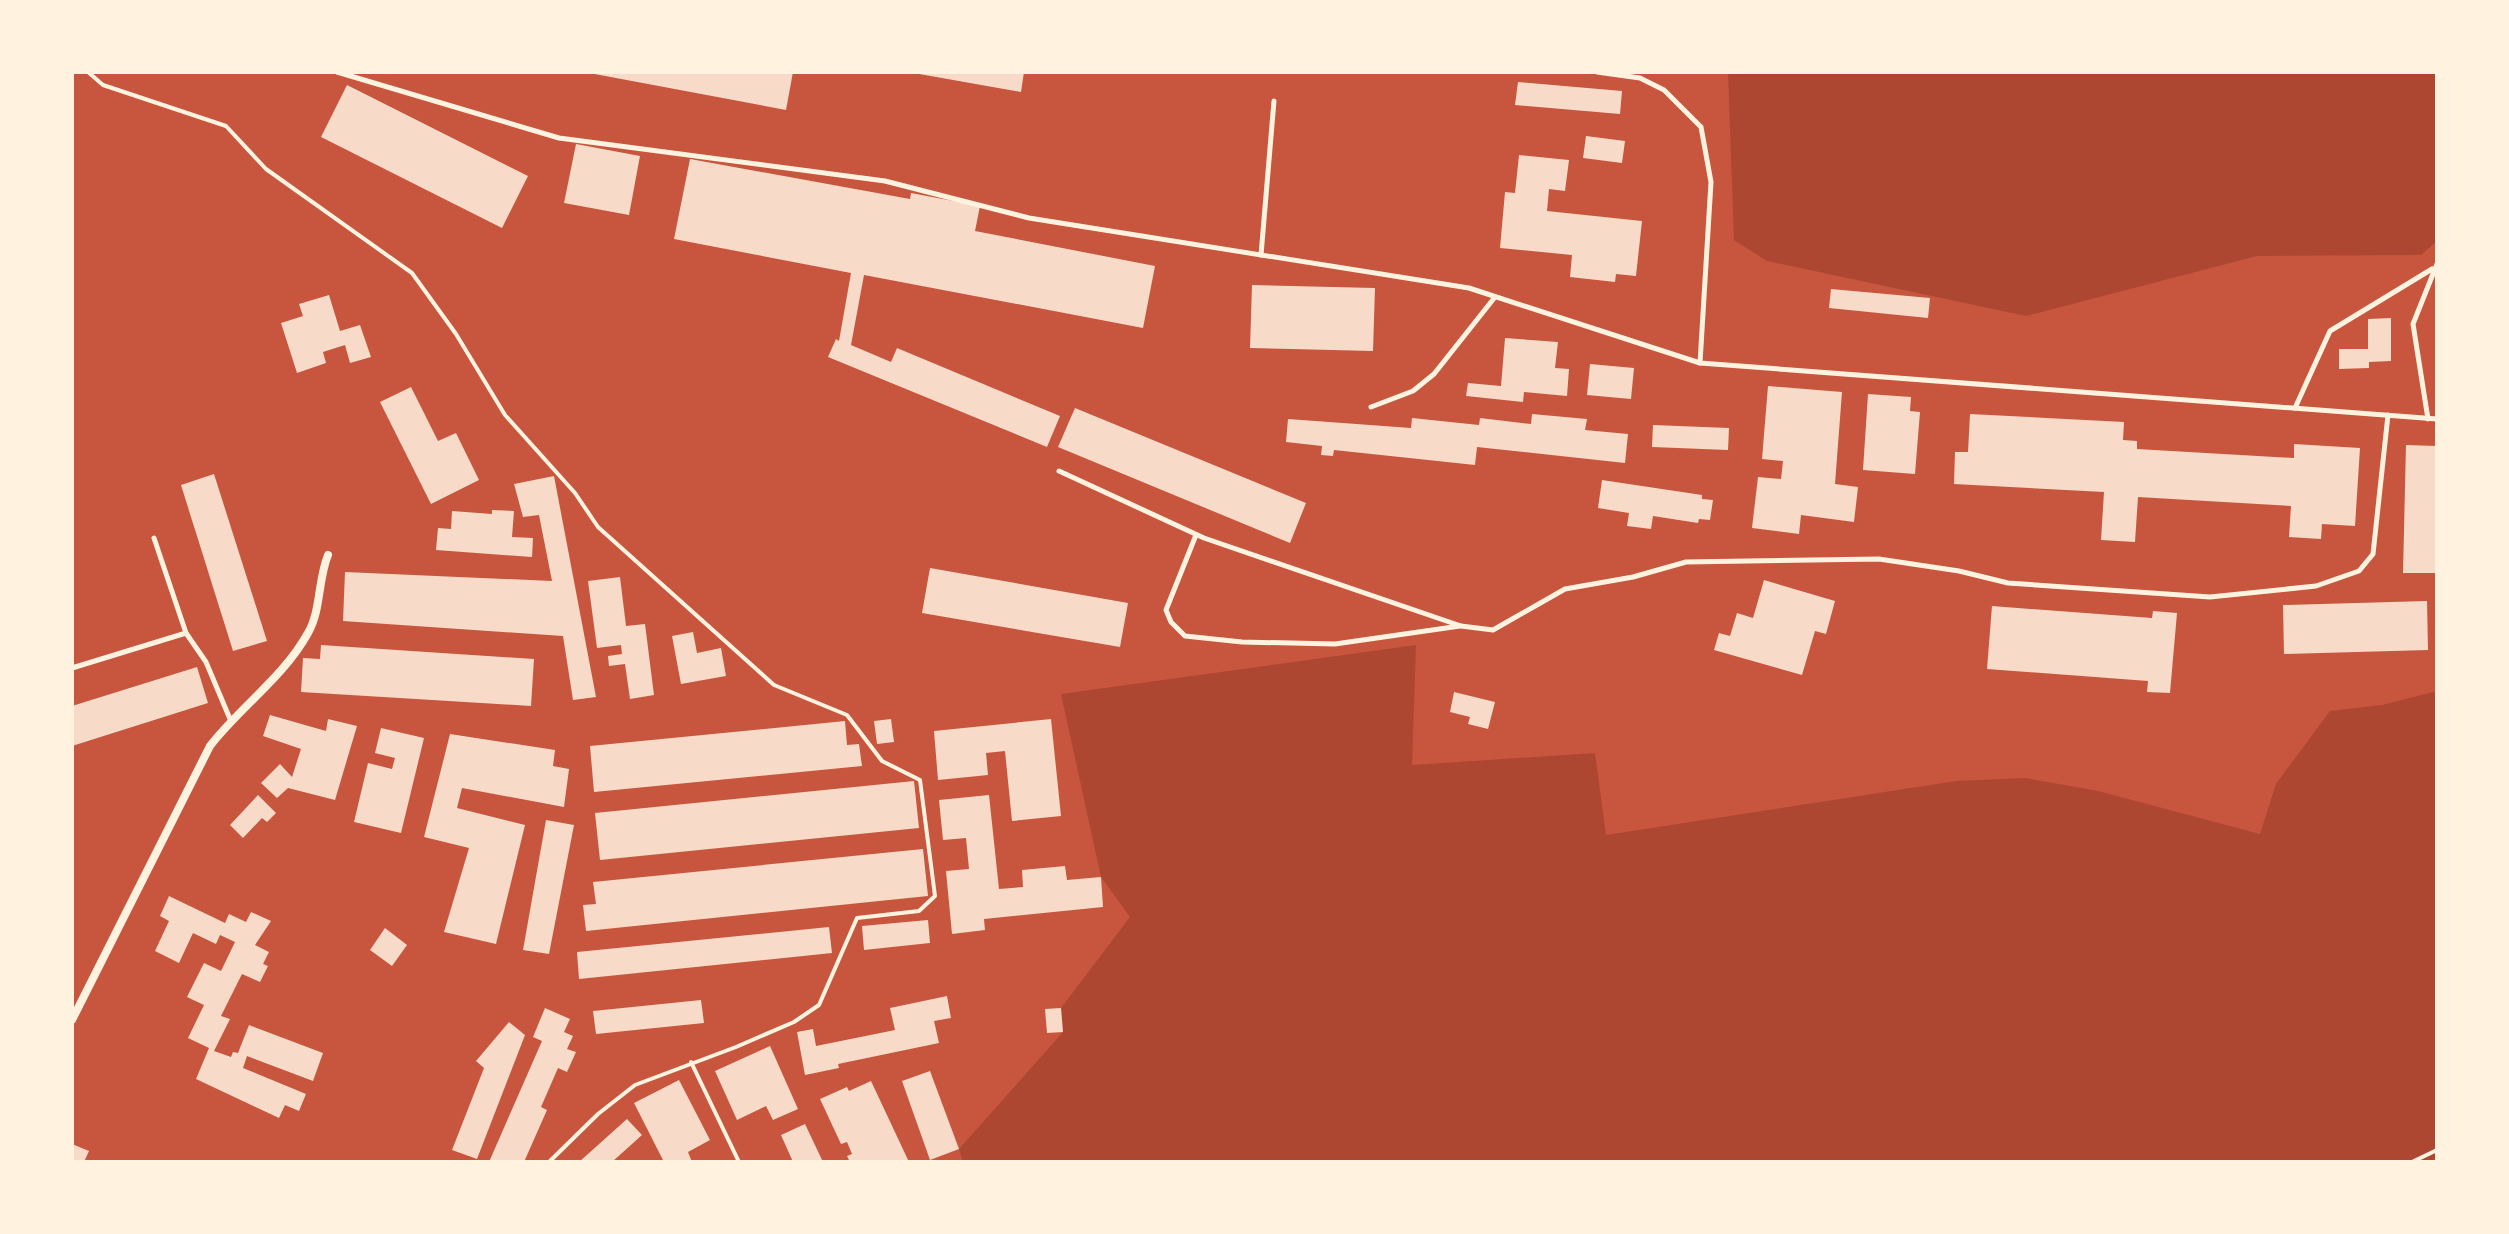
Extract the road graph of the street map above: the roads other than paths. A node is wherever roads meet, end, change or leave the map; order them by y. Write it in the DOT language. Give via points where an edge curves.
graph roads {
  1 [pos="337,72"];
  2 [pos="1597,72"];
  3 [pos="1274,101"];
  4 [pos="1261,255"];
  5 [pos="2434,266"];
  6 [pos="1495,297"];
  7 [pos="1700,363"];
  8 [pos="1371,407"];
  9 [pos="2295,408"];
  10 [pos="2388,415"];
  11 [pos="2428,419"];
  12 [pos="2437,419"];
  13 [pos="1059,471"];
  14 [pos="1196,535"];
  15 [pos="154,538"];
  16 [pos="328,555"];
  17 [pos="1461,626"];
  18 [pos="186,633"];
  19 [pos="72,668"];
  20 [pos="230,719"];
  21 [pos="72,1020"];
  1 -- 4 [label="lane" via="559,138 885,181 1029,218"];
  2 -- 7 [label="lane" via="1640,78 1664,90 1701,127 1711,182"];
  3 -- 4 [label="lane"];
  4 -- 6 [label="lane" via="1469,288"];
  5 -- 9 [label="lane" via="2330,331"];
  5 -- 11 [label="lane" via="2413,324"];
  6 -- 7 [label="lane"];
  6 -- 8 [label="lane" via="1434,374 1413,391"];
  7 -- 9 [label="lane"];
  9 -- 10 [label="lane"];
  10 -- 11 [label="lane"];
  10 -- 17 [label="lane" via="2373,554 2359,571 2316,586 2210,597 2008,583 1879,559 1686,562 1565,589 1493,630"];
  11 -- 12 [label="lane"];
  13 -- 14 [label="lane"];
  14 -- 17 [label="lane"];
  14 -- 17 [label="lane" via="1166,610 1185,636 1335,644"];
  15 -- 18 [label="lane"];
  16 -- 20 [label="street" via="310,630 280,675"];
  18 -- 19 [label="lane"];
  18 -- 20 [label="lane" via="206,662"];
  20 -- 21 [label="street" via="210,746"];
}
